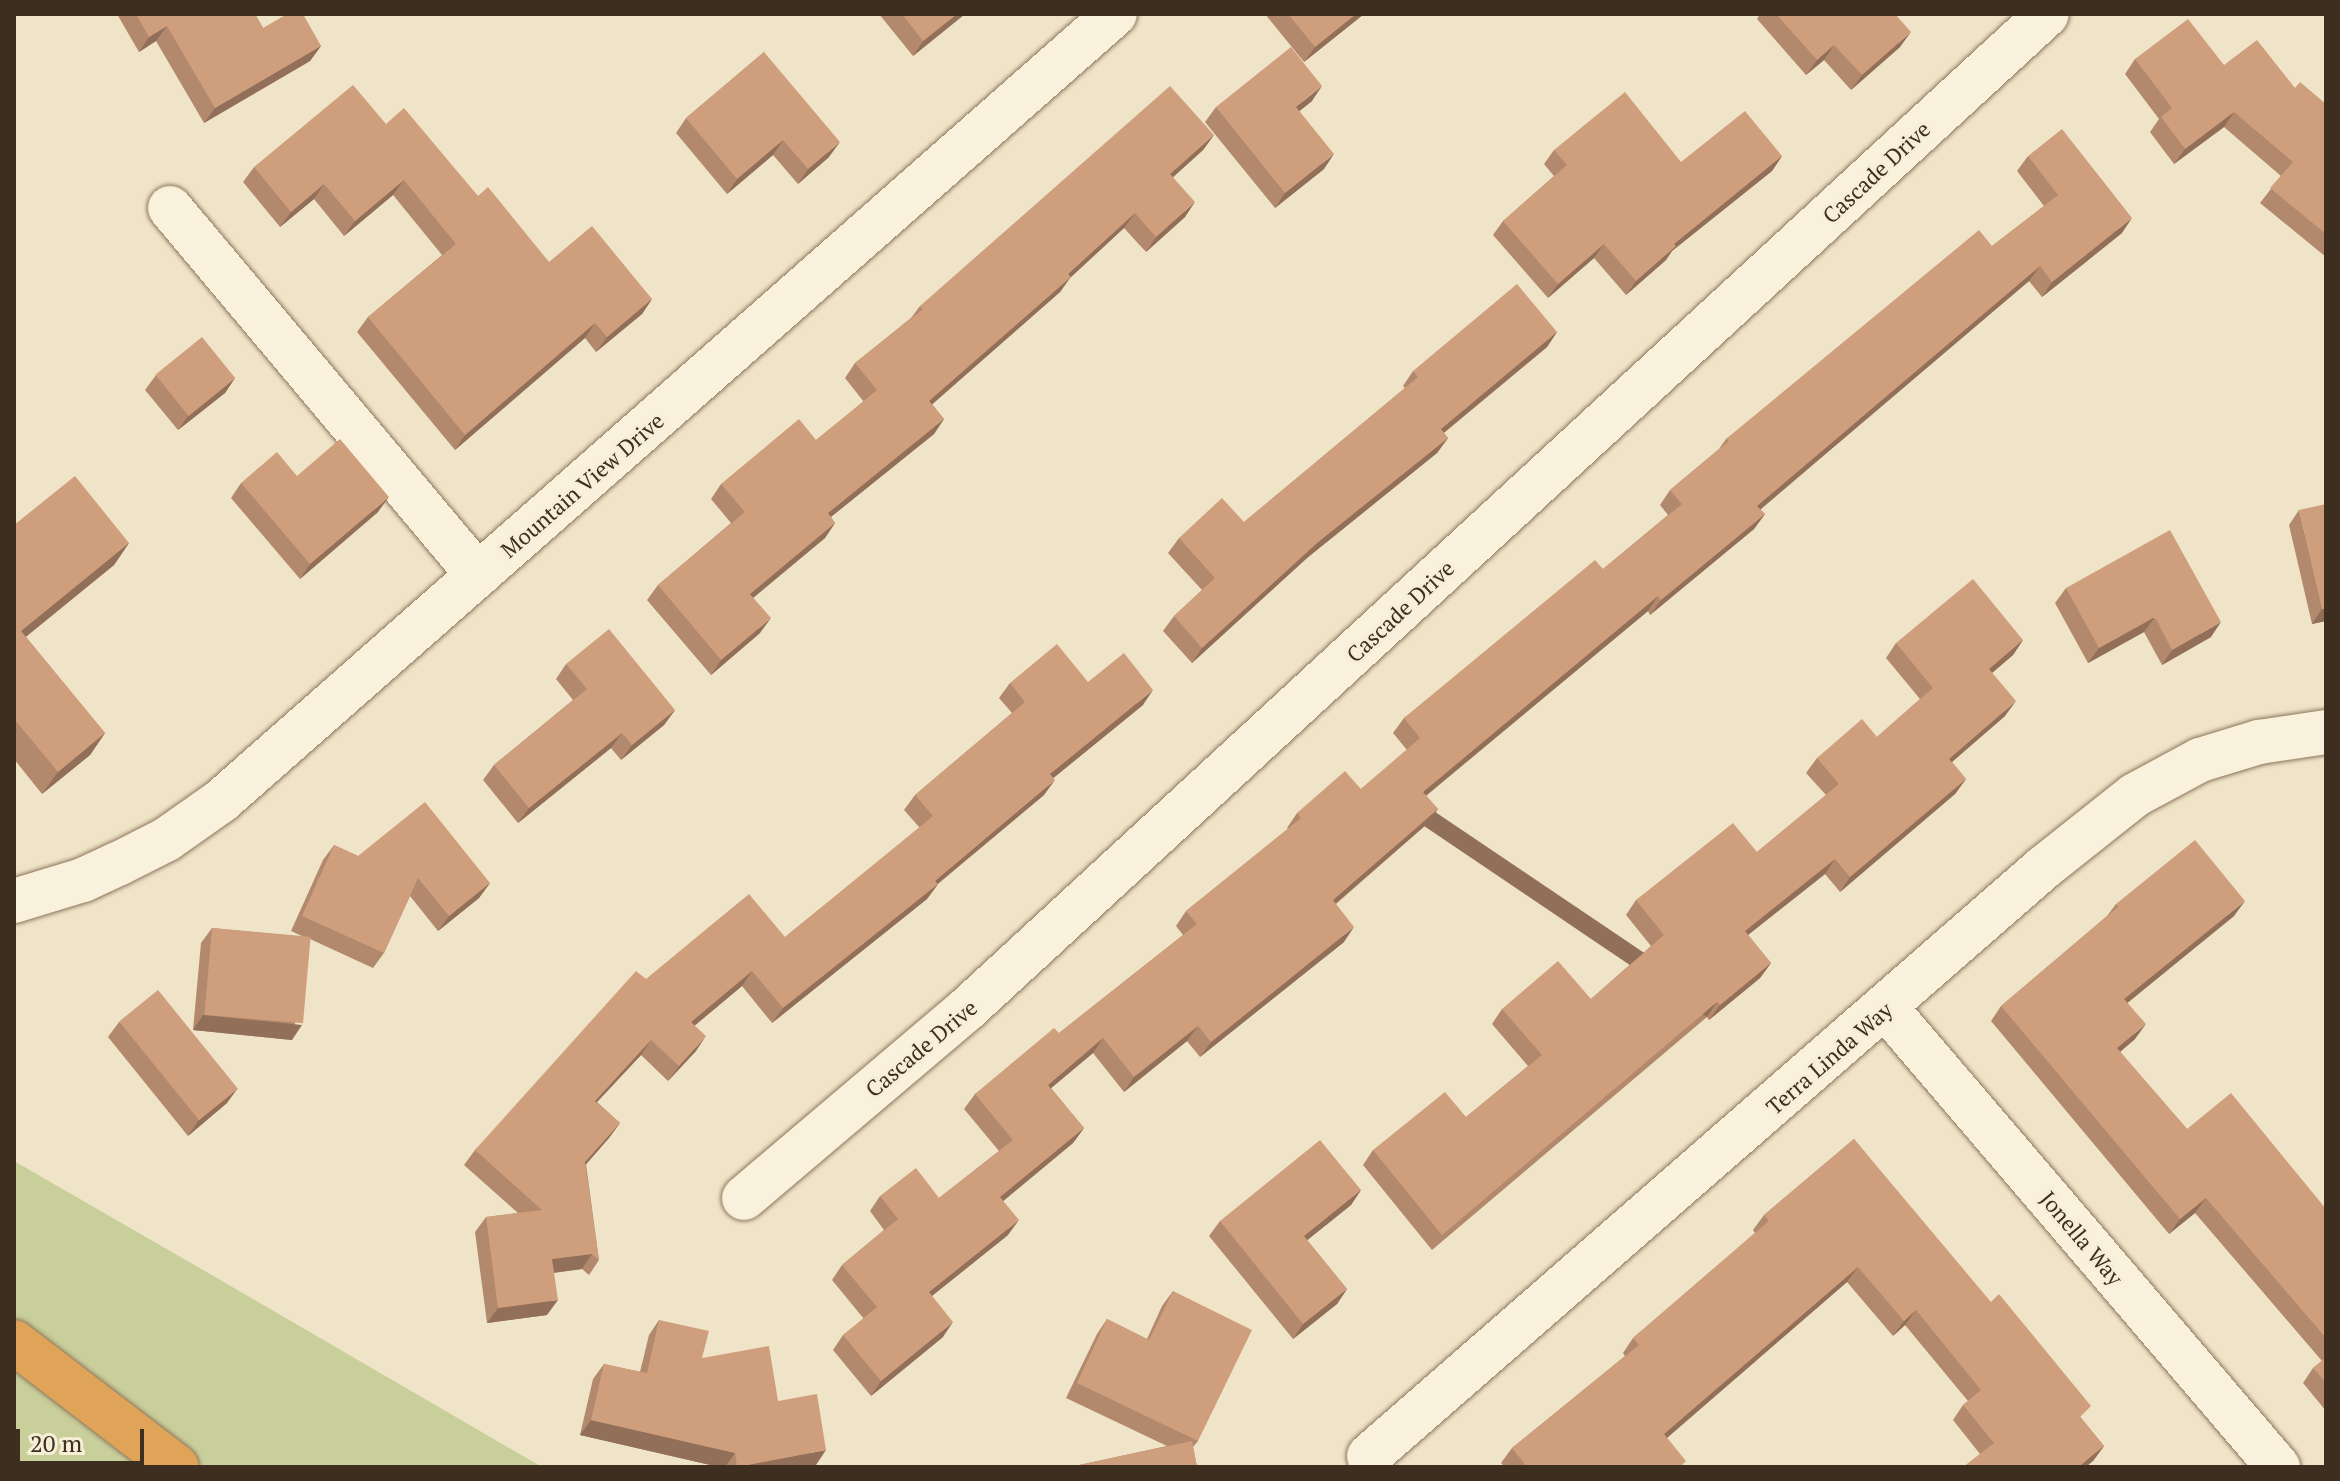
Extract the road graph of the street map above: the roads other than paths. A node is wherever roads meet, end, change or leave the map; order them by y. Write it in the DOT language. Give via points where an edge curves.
graph roads {
  1 [pos="1115,14"];
  2 [pos="2047,14"];
  3 [pos="170,208"];
  4 [pos="478,575"];
  5 [pos="2326,732"];
  6 [pos="14,901"];
  7 [pos="1886,1008"];
  8 [pos="744,1198"];
  9 [pos="14,1342"];
  10 [pos="1369,1456"];
  11 [pos="2262,1462"];
  12 [pos="177,1467"];
  1 -- 4 [label="street, Mountain View Drive"];
  2 -- 8 [label="street, Cascade Drive" via="967,1009"];
  3 -- 4 [label="street"];
  4 -- 6 [label="street, Mountain View Drive" via="202,816 83,880"];
  5 -- 7 [label="street, Terra Linda Way" via="2259,742 2200,760 2135,795 2043,868"];
  7 -- 10 [label="street, Terra Linda Way"];
  7 -- 11 [label="street, Jonella Way"];
  9 -- 12 [label="highway"];
}
